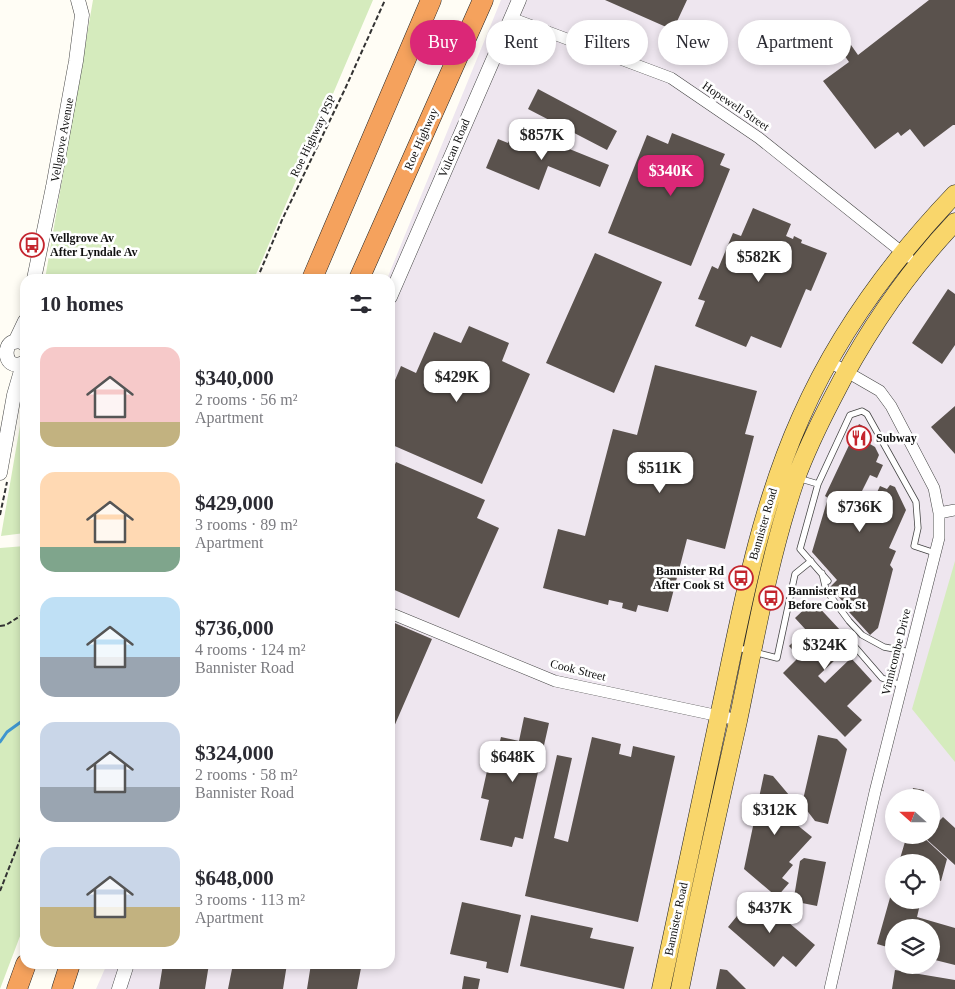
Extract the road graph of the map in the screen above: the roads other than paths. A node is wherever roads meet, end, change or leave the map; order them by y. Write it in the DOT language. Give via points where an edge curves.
graph roads {
  1 [pos="78,0"];
  2 [pos="431,0"];
  3 [pos="482,0"];
  4 [pos="519,0"];
  5 [pos="511,18"];
  6 [pos="955,194"];
  7 [pos="955,222"];
  8 [pos="902,252"];
  9 [pos="917,264"];
  10 [pos="35,274"];
  11 [pos="314,274"];
  12 [pos="361,274"];
  13 [pos="395,285"];
  14 [pos="20,334"];
  15 [pos="12,354"];
  16 [pos="828,361"];
  17 [pos="846,371"];
  18 [pos="778,472"];
  19 [pos="0,473"];
  20 [pos="796,477"];
  21 [pos="818,484"];
  22 [pos="955,510"];
  23 [pos="939,513"];
  24 [pos="935,553"];
  25 [pos="811,561"];
  26 [pos="822,573"];
  27 [pos="828,581"];
  28 [pos="395,615"];
  29 [pos="843,634"];
  30 [pos="733,646"];
  31 [pos="752,652"];
  32 [pos="910,652"];
  33 [pos="901,685"];
  34 [pos="719,716"];
  35 [pos="738,720"];
  36 [pos="24,969"];
  37 [pos="68,969"];
  38 [pos="125,969"];
  39 [pos="17,989"];
  40 [pos="62,989"];
  41 [pos="119,989"];
  42 [pos="661,989"];
  43 [pos="680,989"];
  44 [pos="830,989"];
  1 -- 10 [label="street, Vellgrove Avenue" via="82,15 76,61"];
  2 -- 11 [label="highway"];
  3 -- 12 [label="highway, Roe Highway"];
  4 -- 5 [label="street, Vulcan Road"];
  5 -- 8 [label="street, Hopewell Street" via="671,78 759,138"];
  5 -- 13 [label="street, Vulcan Road"];
  6 -- 8 [label="main road, Bannister Road"];
  7 -- 9 [label="main road, Bannister Road"];
  8 -- 9 [label="street, Hopewell Street"];
  8 -- 16 [label="main road, Bannister Road"];
  9 -- 17 [label="main road, Bannister Road"];
  14 -- 15 [label="street"];
  15 -- 19 [label="street" via="14,395"];
  16 -- 17 [label="street, Vinnicombe Drive"];
  16 -- 18 [label="main road, Bannister Road"];
  17 -- 20 [label="main road, Bannister Road"];
  17 -- 23 [label="street, Vinnicombe Drive" via="880,392 891,406 934,488"];
  18 -- 20 [label="lane"];
  18 -- 30 [label="main road, Bannister Road" via="752,558"];
  20 -- 21 [label="lane"];
  20 -- 31 [label="main road, Bannister Road" via="770,569"];
  21 -- 24 [label="lane" via="850,415 862,411 867,414 916,502 918,528 914,546"];
  21 -- 25 [label="lane" via="800,549"];
  22 -- 23 [label="street"];
  23 -- 24 [label="street, Vinnicombe Drive"];
  24 -- 32 [label="street, Vinnicombe Drive"];
  25 -- 26 [label="lane"];
  25 -- 31 [label="lane" via="795,574 777,658"];
  26 -- 27 [label="lane"];
  26 -- 32 [label="lane" via="826,590 862,635 884,647"];
  28 -- 34 [label="street, Cook Street" via="555,681"];
  29 -- 33 [label="lane" via="882,678"];
  30 -- 31 [label="lane"];
  30 -- 34 [label="main road, Bannister Road"];
  31 -- 35 [label="main road, Bannister Road"];
  32 -- 33 [label="street, Vinnicombe Drive"];
  33 -- 44 [label="street, Vinnicombe Drive"];
  34 -- 35 [label="street, Cook Street"];
  34 -- 42 [label="main road, Bannister Road"];
  35 -- 43 [label="main road, Bannister Road"];
  36 -- 39 [label="highway"];
  37 -- 40 [label="highway"];
  38 -- 41 [label="street"];
}
